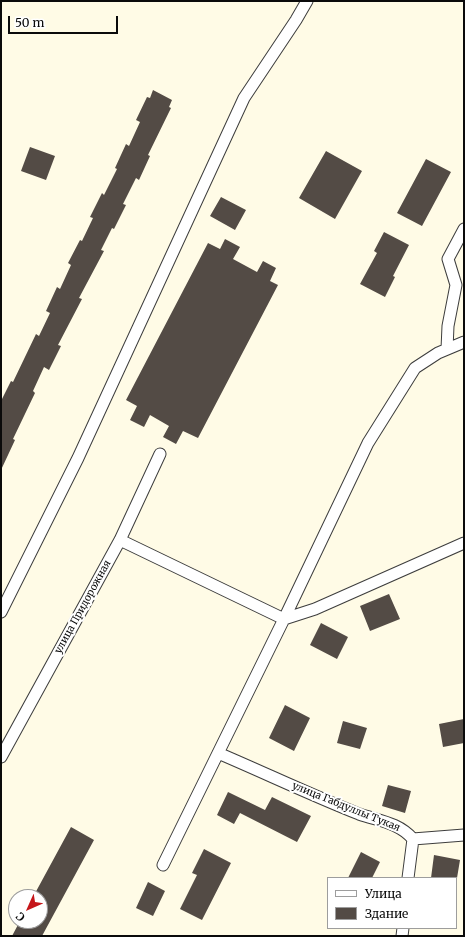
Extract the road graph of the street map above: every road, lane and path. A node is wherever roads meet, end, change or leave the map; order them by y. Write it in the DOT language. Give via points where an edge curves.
graph roads {
  1 [pos="307,1"];
  2 [pos="464,229"];
  3 [pos="464,342"];
  4 [pos="447,349"];
  5 [pos="160,454"];
  6 [pos="120,540"];
  7 [pos="464,543"];
  8 [pos="1,612"];
  9 [pos="284,619"];
  10 [pos="218,753"];
  11 [pos="1,757"];
  12 [pos="464,835"];
  13 [pos="413,839"];
  14 [pos="163,865"];
  15 [pos="408,877"];
  1 -- 8 [label="street" via="244,98 78,458"];
  2 -- 4 [label="street" via="448,259 456,285 448,326"];
  3 -- 4 [label="street"];
  4 -- 9 [label="street" via="415,368 368,443"];
  5 -- 6 [label="street, улица Придорожная"];
  6 -- 9 [label="street"];
  6 -- 11 [label="street, улица Придорожная"];
  7 -- 9 [label="street" via="322,606"];
  9 -- 10 [label="street"];
  10 -- 13 [label="street, улица Габдуллы Тукая" via="360,814 393,824 406,831"];
  10 -- 14 [label="street"];
  12 -- 13 [label="street"];
  13 -- 15 [label="street"];
}
